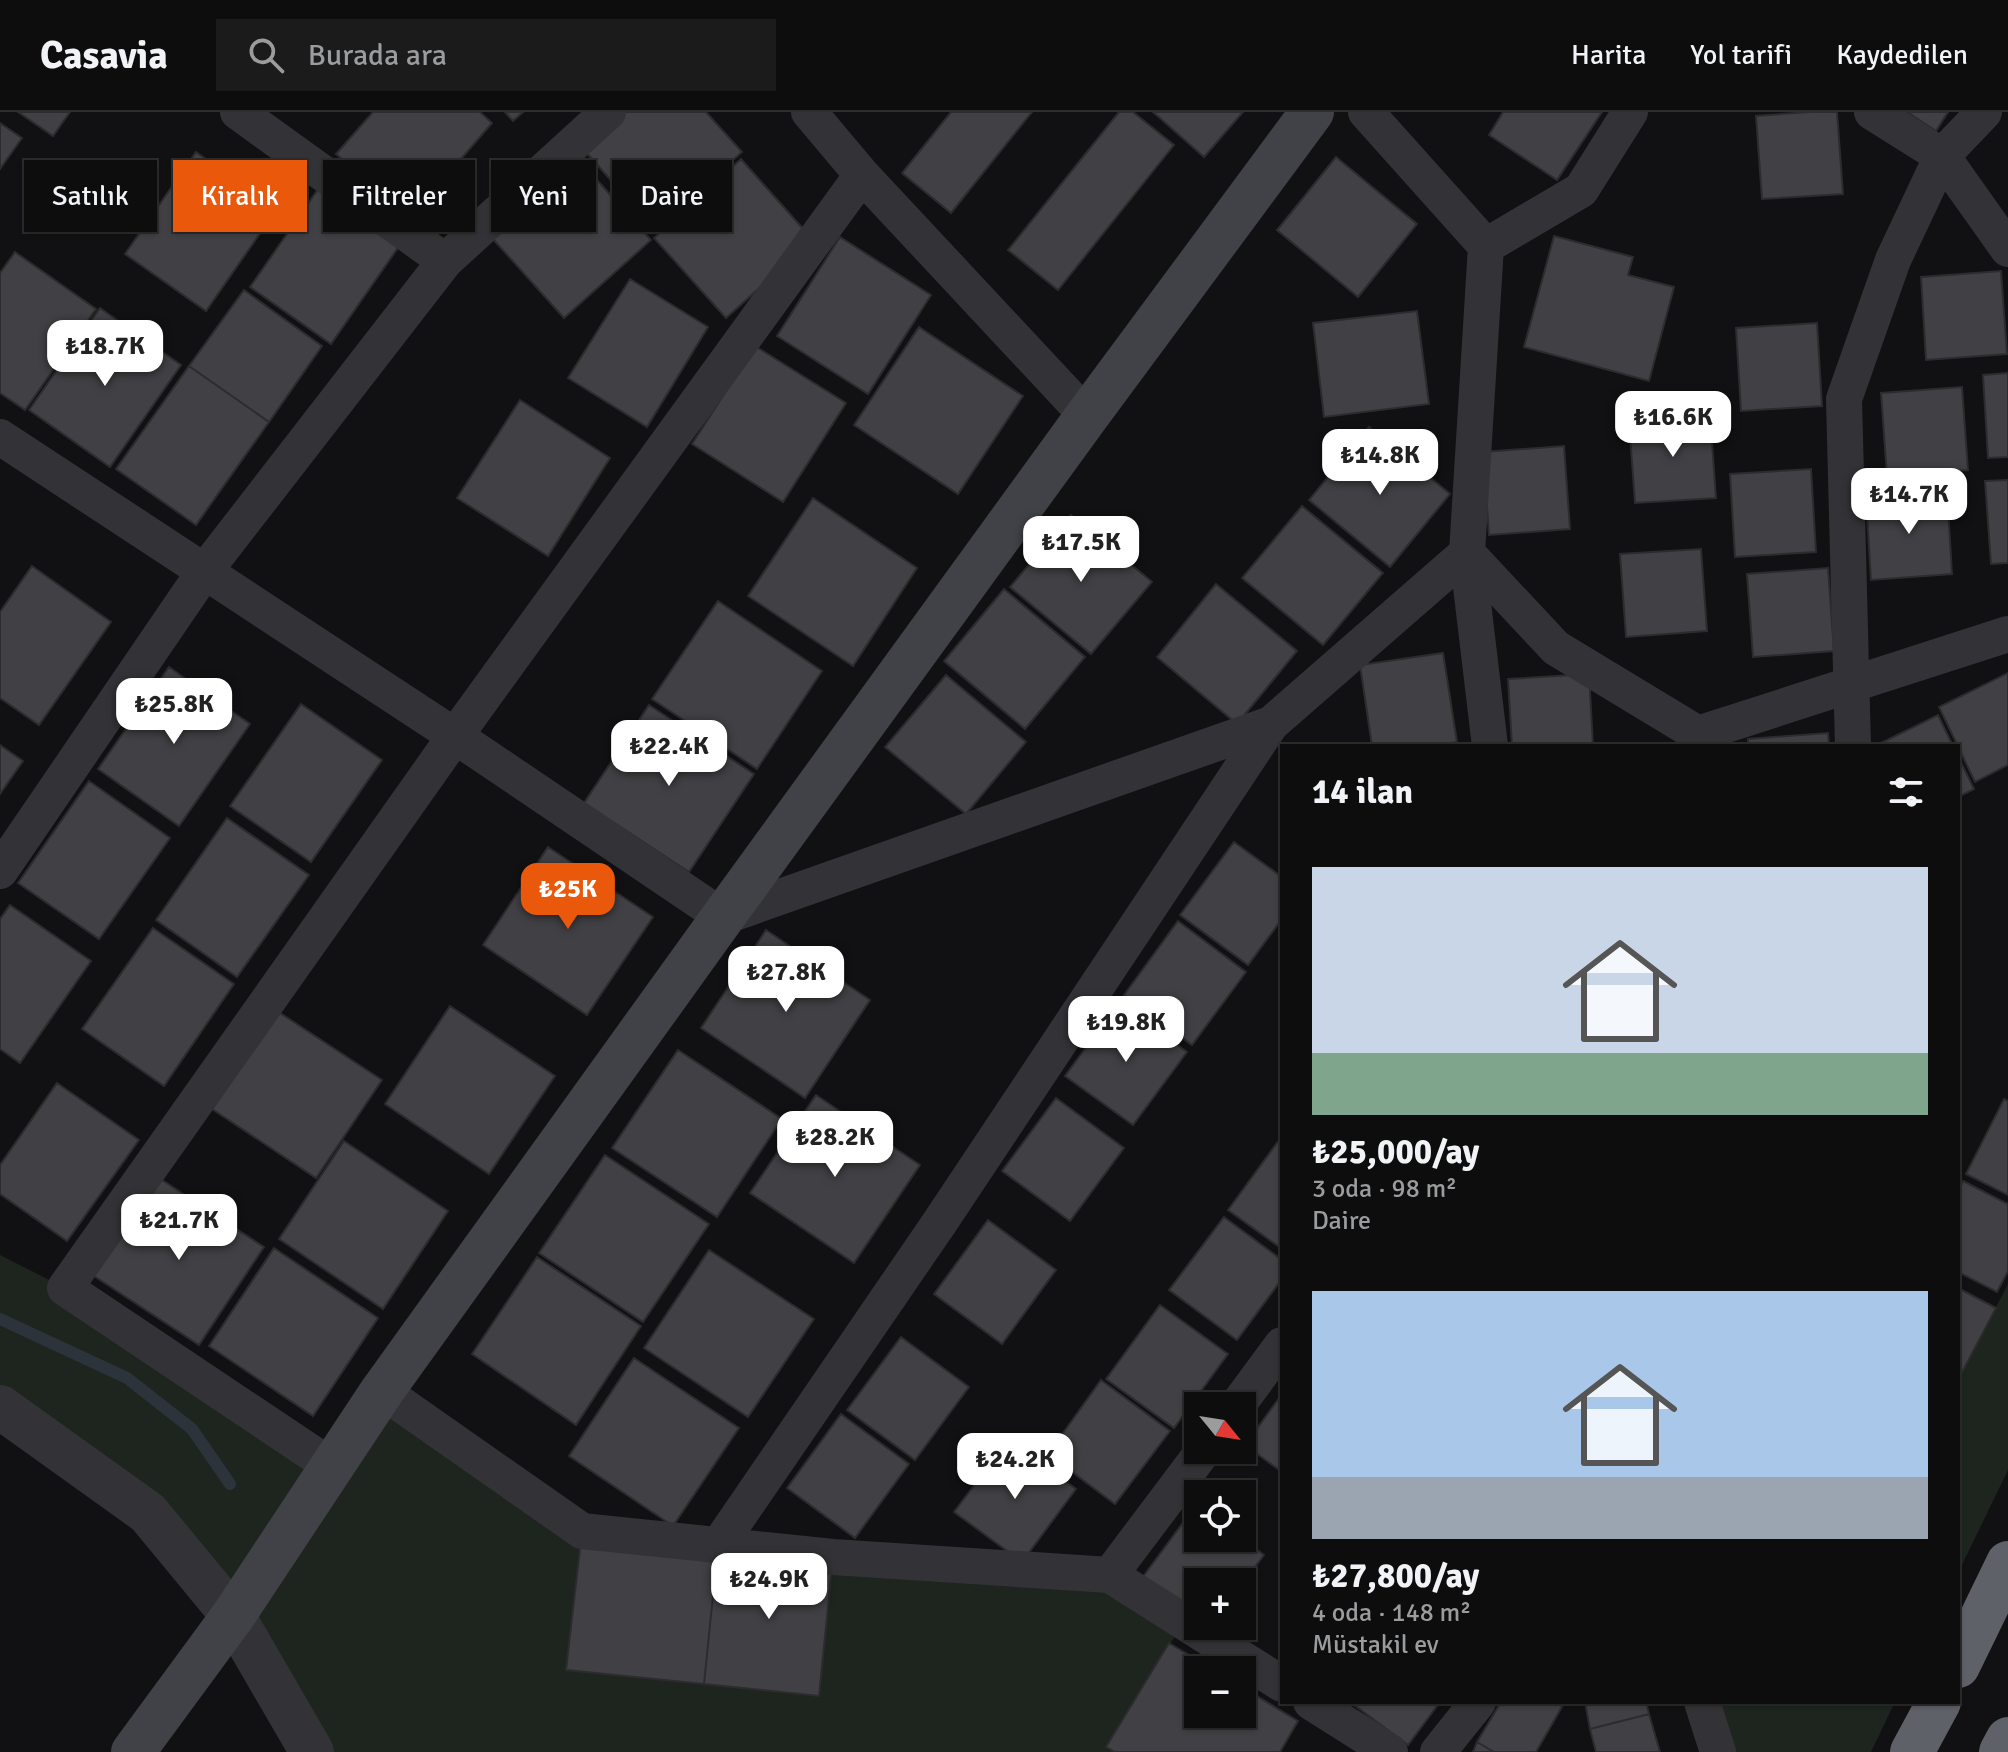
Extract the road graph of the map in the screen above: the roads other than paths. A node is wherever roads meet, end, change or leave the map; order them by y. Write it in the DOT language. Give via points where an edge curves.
graph roads {
  1 [pos="238,112"];
  2 [pos="608,112"];
  3 [pos="809,112"];
  4 [pos="1312,112"];
  5 [pos="1366,112"];
  6 [pos="1630,112"];
  7 [pos="1872,112"];
  8 [pos="1984,112"];
  9 [pos="1942,156"];
  10 [pos="862,175"];
  11 [pos="1486,246"];
  12 [pos="2008,249"];
  13 [pos="445,261"];
  14 [pos="1087,416"];
  15 [pos="0,437"];
  16 [pos="1467,553"];
  17 [pos="204,572"];
  18 [pos="2008,634"];
  19 [pos="1852,682"];
  20 [pos="1271,724"];
  21 [pos="455,736"];
  22 [pos="1490,744"];
  23 [pos="1853,744"];
  24 [pos="0,871"];
  25 [pos="723,917"];
  26 [pos="1280,1348"];
  27 [pos="382,1391"];
  28 [pos="1247,1392"];
  29 [pos="0,1407"];
  30 [pos="1193,1464"];
  31 [pos="331,1466"];
  32 [pos="718,1546"];
  33 [pos="2008,1563"];
  34 [pos="1110,1575"];
  35 [pos="233,1616"];
  36 [pos="1960,1662"];
  37 [pos="1280,1683"];
  38 [pos="1314,1704"];
  39 [pos="1476,1704"];
  40 [pos="1703,1704"];
  41 [pos="1938,1704"];
  42 [pos="2008,1739"];
  43 [pos="133,1752"];
  44 [pos="312,1752"];
  45 [pos="1390,1752"];
  46 [pos="1438,1752"];
  47 [pos="1718,1752"];
  48 [pos="1912,1752"];
  49 [pos="2001,1752"];
  1 -- 13 [label="street"];
  2 -- 13 [label="street"];
  3 -- 10 [label="street"];
  4 -- 14 [label="main road"];
  5 -- 11 [label="street"];
  6 -- 11 [label="street" via="1581,190"];
  7 -- 9 [label="street"];
  8 -- 9 [label="street"];
  9 -- 12 [label="street"];
  9 -- 19 [label="street" via="1893,260 1844,399"];
  10 -- 14 [label="street"];
  10 -- 21 [label="street"];
  11 -- 16 [label="street"];
  13 -- 17 [label="street"];
  14 -- 25 [label="main road"];
  15 -- 17 [label="street"];
  16 -- 19 [label="street" via="1556,648 1698,734"];
  16 -- 20 [label="street"];
  16 -- 22 [label="street"];
  17 -- 21 [label="street"];
  17 -- 24 [label="street"];
  18 -- 19 [label="street"];
  19 -- 23 [label="street"];
  20 -- 25 [label="street"];
  20 -- 32 [label="street"];
  21 -- 25 [label="street"];
  21 -- 31 [label="street" via="65,1288"];
  25 -- 27 [label="main road"];
  26 -- 28 [label="street"];
  27 -- 31 [label="main road"];
  27 -- 32 [label="street" via="582,1531"];
  29 -- 35 [label="street" via="148,1513"];
  30 -- 34 [label="street"];
  31 -- 35 [label="main road"];
  32 -- 34 [label="street"];
  33 -- 36 [label="highway"];
  34 -- 37 [label="street"];
  35 -- 43 [label="main road"];
  35 -- 44 [label="street"];
  38 -- 45 [label="street"];
  39 -- 46 [label="street"];
  40 -- 47 [label="street"];
  41 -- 48 [label="highway"];
  42 -- 49 [label="highway"];
}
